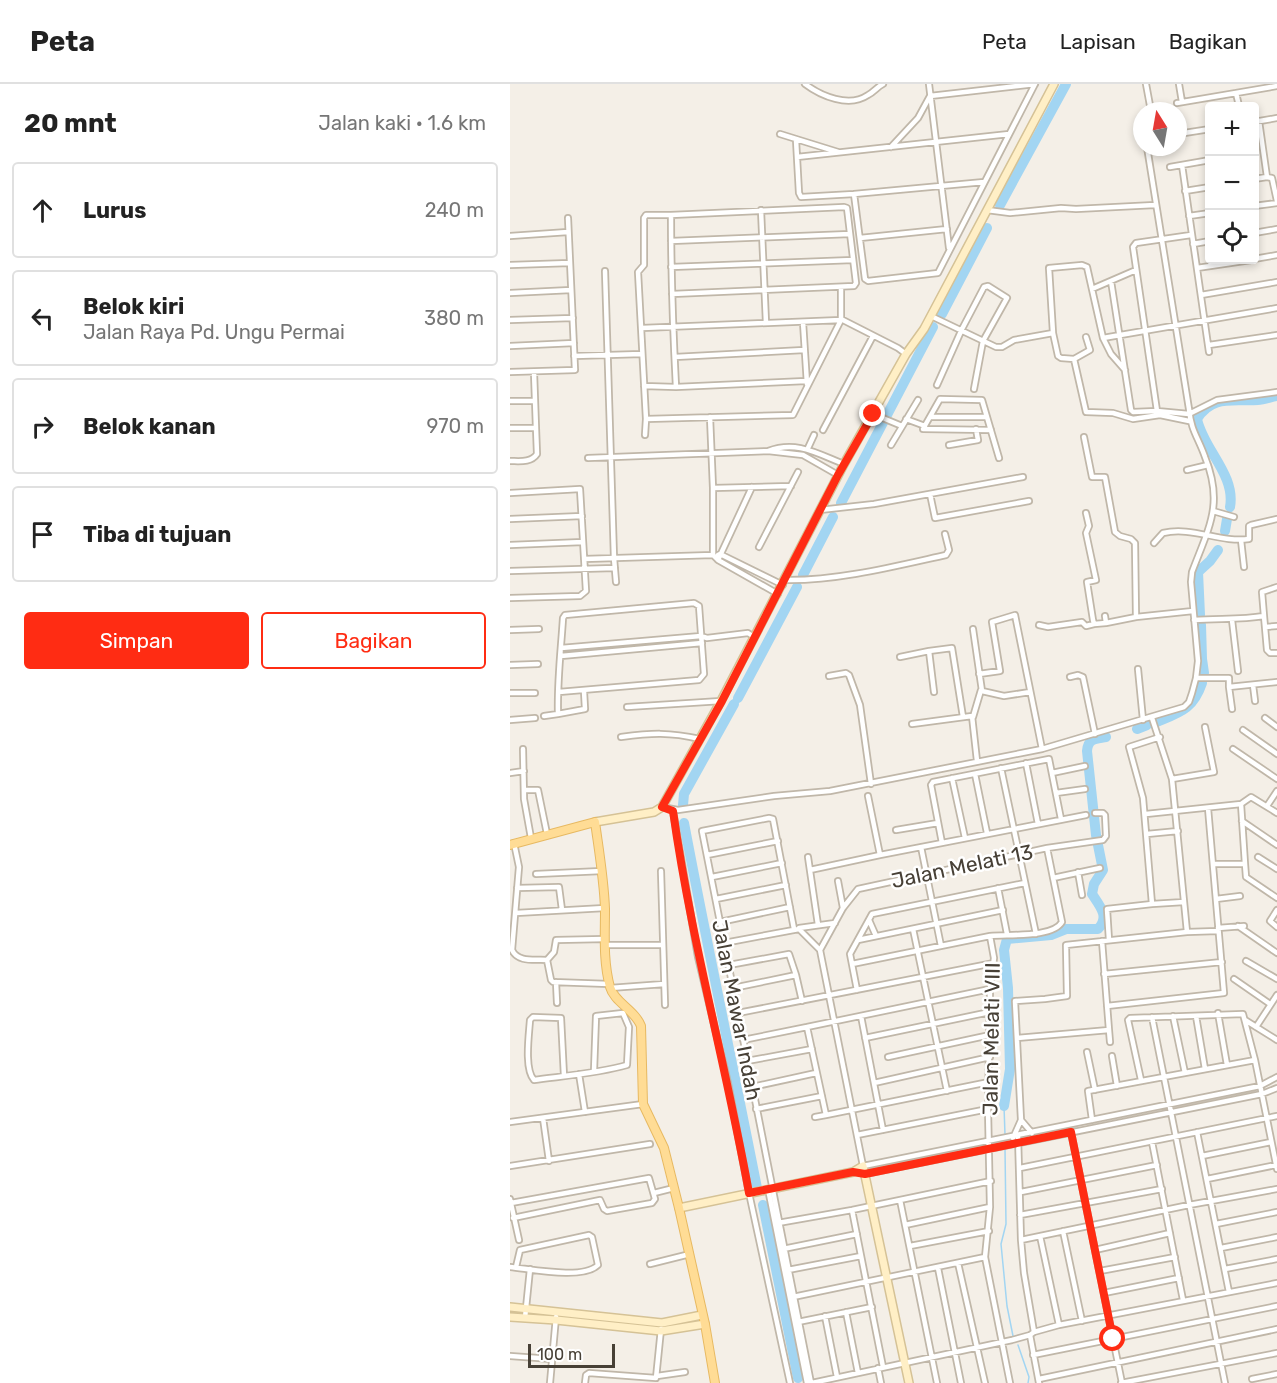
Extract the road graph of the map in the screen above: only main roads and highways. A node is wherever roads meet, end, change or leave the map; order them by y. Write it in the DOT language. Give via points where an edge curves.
graph roads {
  1 [pos="512,844"];
  2 [pos="715,1383"];
  1 -- 2 [label="main road" via="595,822 610,986 641,1026 643,1104 662,1143 674,1188"];
}
